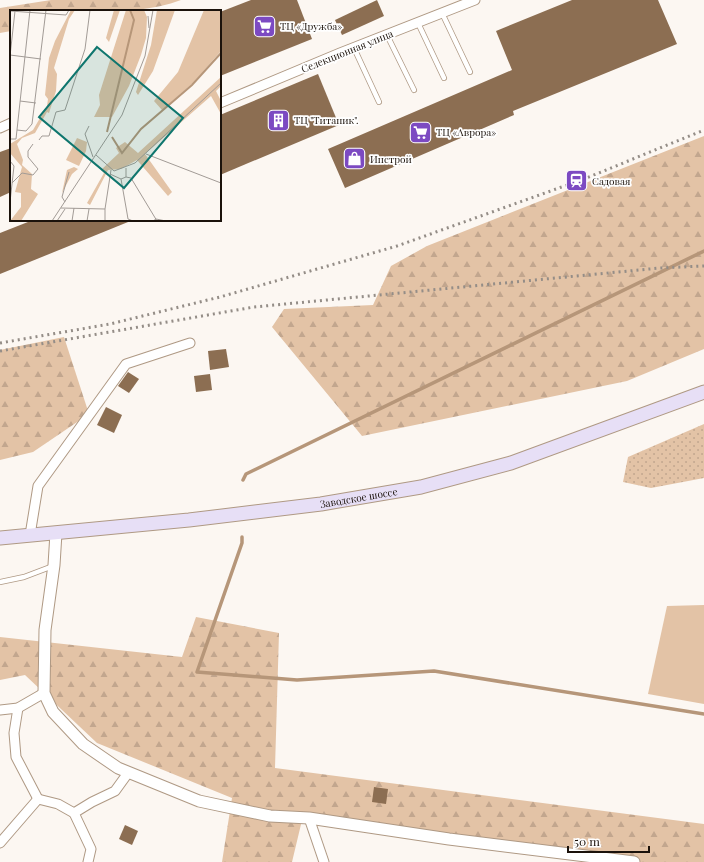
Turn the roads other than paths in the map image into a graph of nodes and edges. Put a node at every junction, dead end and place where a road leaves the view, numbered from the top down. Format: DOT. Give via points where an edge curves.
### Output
graph roads {
  1 [pos="475,0"];
  2 [pos="442,13"];
  3 [pos="418,22"];
  4 [pos="387,35"];
  5 [pos="354,48"];
  6 [pos="470,72"];
  7 [pos="444,78"];
  8 [pos="414,90"];
  9 [pos="379,102"];
  10 [pos="221,103"];
  11 [pos="10,124"];
  12 [pos="0,128"];
  13 [pos="190,343"];
  14 [pos="704,392"];
  15 [pos="56,532"];
  16 [pos="30,535"];
  17 [pos="0,538"];
  18 [pos="54,565"];
  19 [pos="0,582"];
  20 [pos="44,693"];
  21 [pos="18,708"];
  22 [pos="0,710"];
  23 [pos="128,773"];
  24 [pos="38,799"];
  25 [pos="74,814"];
  26 [pos="309,818"];
  27 [pos="0,843"];
  28 [pos="88,862"];
  29 [pos="324,862"];
  30 [pos="634,862"];
  1 -- 2 [label="street, Селекционная улица"];
  2 -- 3 [label="street, Селекционная улица"];
  2 -- 6 [label="lane"];
  3 -- 4 [label="street, Селекционная улица"];
  3 -- 7 [label="lane"];
  4 -- 5 [label="street, Селекционная улица"];
  4 -- 8 [label="lane"];
  5 -- 9 [label="lane"];
  5 -- 10 [label="street, Селекционная улица"];
  11 -- 12 [label="street"];
  13 -- 16 [label="street" via="126,364 38,486"];
  14 -- 15 [label="main road, Заводское шоссе" via="511,462 421,487 320,504 189,520"];
  15 -- 16 [label="main road, Заводское шоссе"];
  15 -- 18 [label="street"];
  16 -- 17 [label="main road, Заводское шоссе"];
  18 -- 19 [label="lane" via="24,577"];
  18 -- 20 [label="street" via="45,630"];
  20 -- 21 [label="street"];
  20 -- 23 [label="street" via="53,712 84,744"];
  21 -- 22 [label="street"];
  21 -- 24 [label="street" via="14,733 16,757"];
  23 -- 25 [label="street" via="114,791"];
  23 -- 26 [label="street" via="199,801 270,816"];
  24 -- 25 [label="street" via="58,804"];
  24 -- 27 [label="street"];
  25 -- 28 [label="street" via="91,849"];
  26 -- 29 [label="street"];
  26 -- 30 [label="street" via="449,839"];
}
